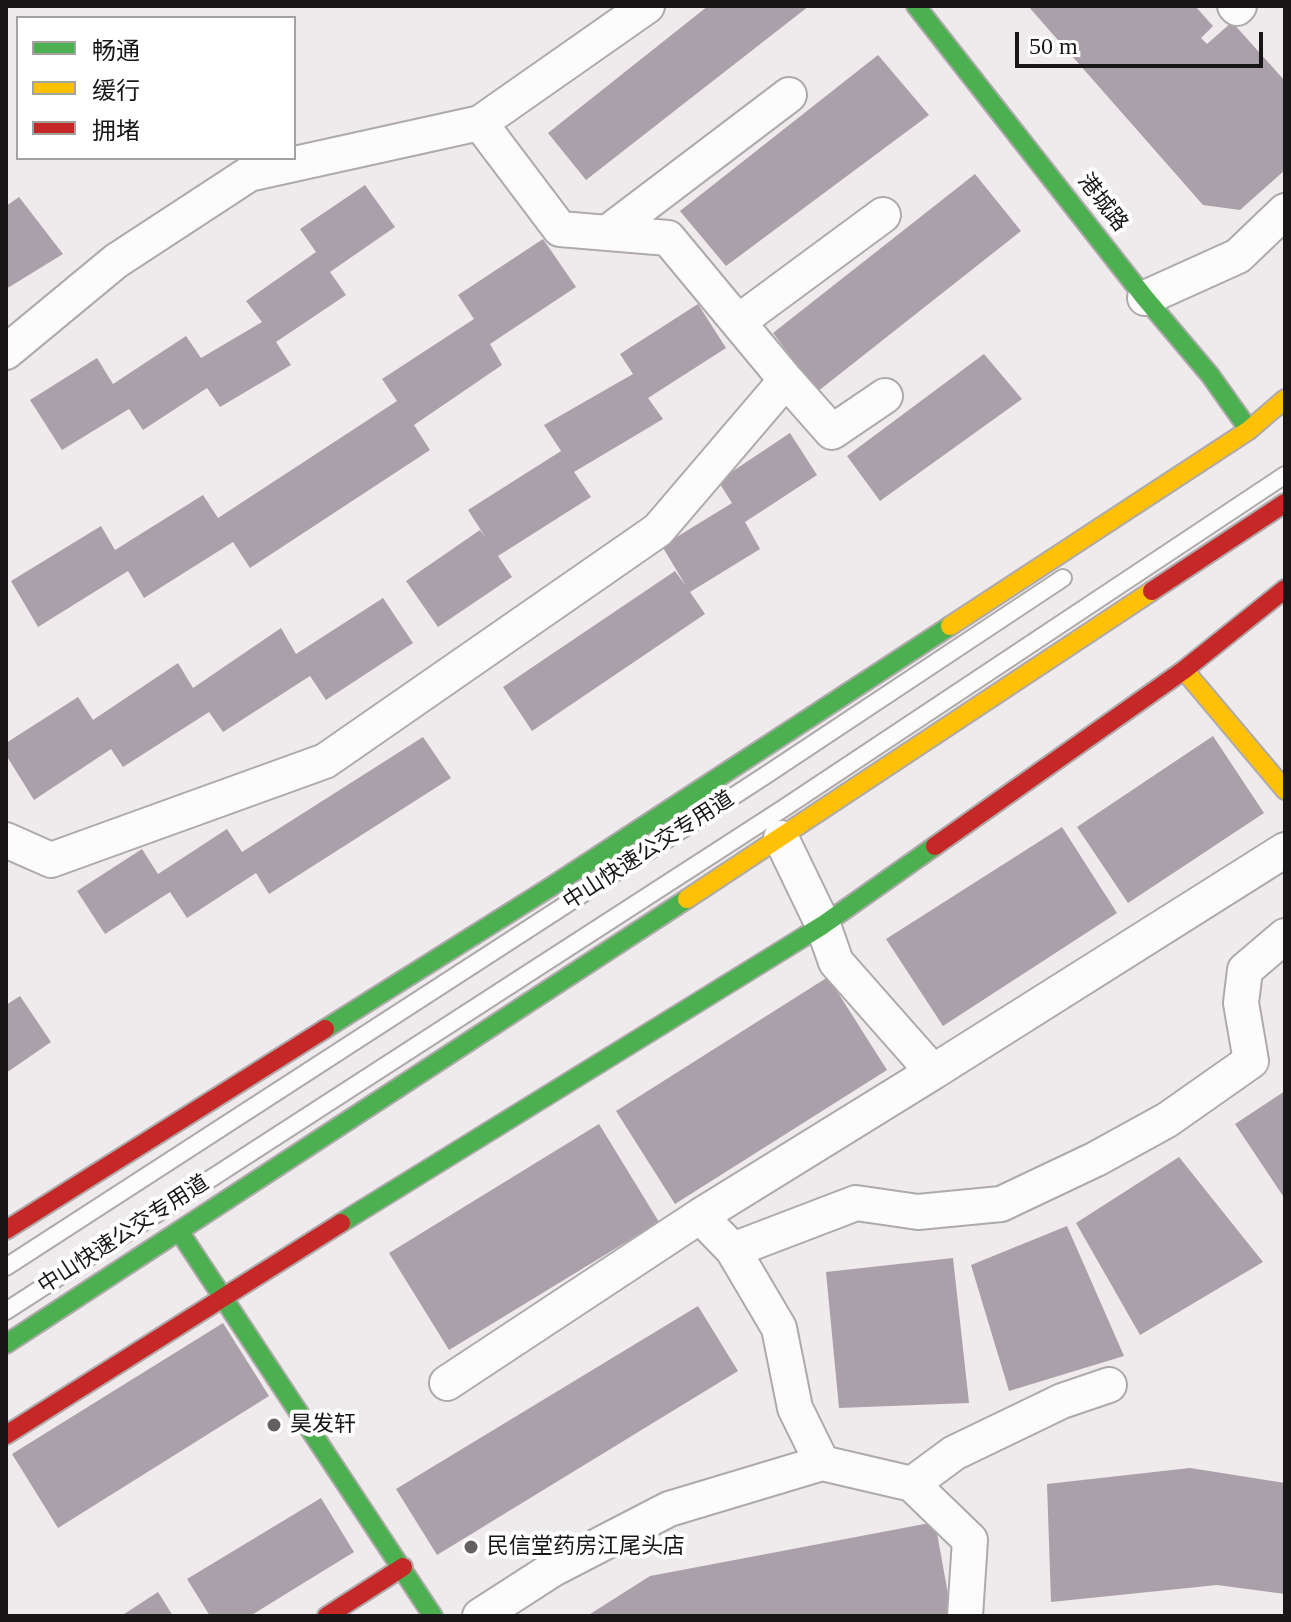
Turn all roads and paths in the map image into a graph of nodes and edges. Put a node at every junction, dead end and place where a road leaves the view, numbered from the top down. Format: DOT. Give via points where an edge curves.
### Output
graph roads {
  1 [pos="647,6"];
  2 [pos="916,6"];
  3 [pos="789,95"];
  4 [pos="480,123"];
  5 [pos="1285,211"];
  6 [pos="883,215"];
  7 [pos="607,233"];
  8 [pos="1145,298"];
  9 [pos="738,322"];
  10 [pos="6,352"];
  11 [pos="786,380"];
  12 [pos="885,396"];
  13 [pos="1285,399"];
  14 [pos="1249,430"];
  15 [pos="1285,475"];
  16 [pos="1285,503"];
  17 [pos="1079,567"];
  18 [pos="1285,589"];
  19 [pos="1184,670"];
  20 [pos="1285,790"];
  21 [pos="781,838"];
  22 [pos="6,840"];
  23 [pos="1285,850"];
  24 [pos="823,925"];
  25 [pos="1285,936"];
  26 [pos="933,1072"];
  27 [pos="700,1216"];
  28 [pos="6,1230"];
  29 [pos="179,1231"];
  30 [pos="733,1250"];
  31 [pos="6,1267"];
  32 [pos="221,1297"];
  33 [pos="6,1311"];
  34 [pos="6,1344"];
  35 [pos="447,1383"];
  36 [pos="1109,1385"];
  37 [pos="6,1435"];
  38 [pos="822,1463"];
  39 [pos="912,1484"];
  40 [pos="403,1567"];
  41 [pos="327,1616"];
  42 [pos="433,1616"];
  43 [pos="480,1616"];
  44 [pos="965,1616"];
  1 -- 4 [label="street"];
  2 -- 8 [label="main road, 港城路"];
  3 -- 7 [label="street"];
  4 -- 7 [label="street" via="560,229"];
  4 -- 10 [label="street" via="249,174 116,261"];
  5 -- 8 [label="street" via="1238,256"];
  6 -- 9 [label="street"];
  7 -- 9 [label="street" via="668,238"];
  8 -- 14 [label="main road, 港城路"];
  9 -- 11 [label="street"];
  11 -- 12 [label="street" via="832,432"];
  11 -- 22 [label="street" via="658,530 325,761 51,860"];
  13 -- 14 [label="main road"];
  14 -- 28 [label="main road" via="549,888"];
  15 -- 33 [label="lane, 中山快速公交专用道" via="784,808"];
  16 -- 21 [label="main road"];
  17 -- 31 [label="lane, 中山快速公交专用道"];
  18 -- 19 [label="main road"];
  19 -- 20 [label="main road"];
  19 -- 24 [label="main road"];
  21 -- 24 [label="street"];
  21 -- 29 [label="main road"];
  23 -- 26 [label="street"];
  24 -- 26 [label="street" via="836,962"];
  24 -- 32 [label="main road"];
  25 -- 30 [label="street" via="1245,970 1241,1003 1251,1061 1167,1120 1001,1204 918,1212 856,1203"];
  26 -- 27 [label="street"];
  27 -- 30 [label="street"];
  27 -- 35 [label="street"];
  29 -- 32 [label="main road"];
  29 -- 34 [label="main road"];
  30 -- 38 [label="street" via="779,1328 795,1408"];
  32 -- 37 [label="main road"];
  32 -- 40 [label="main road"];
  36 -- 39 [label="street" via="1062,1401 954,1453"];
  38 -- 39 [label="street"];
  38 -- 43 [label="street" via="669,1509 553,1569"];
  39 -- 44 [label="street" via="970,1540"];
  40 -- 41 [label="main road"];
  40 -- 42 [label="main road"];
}
